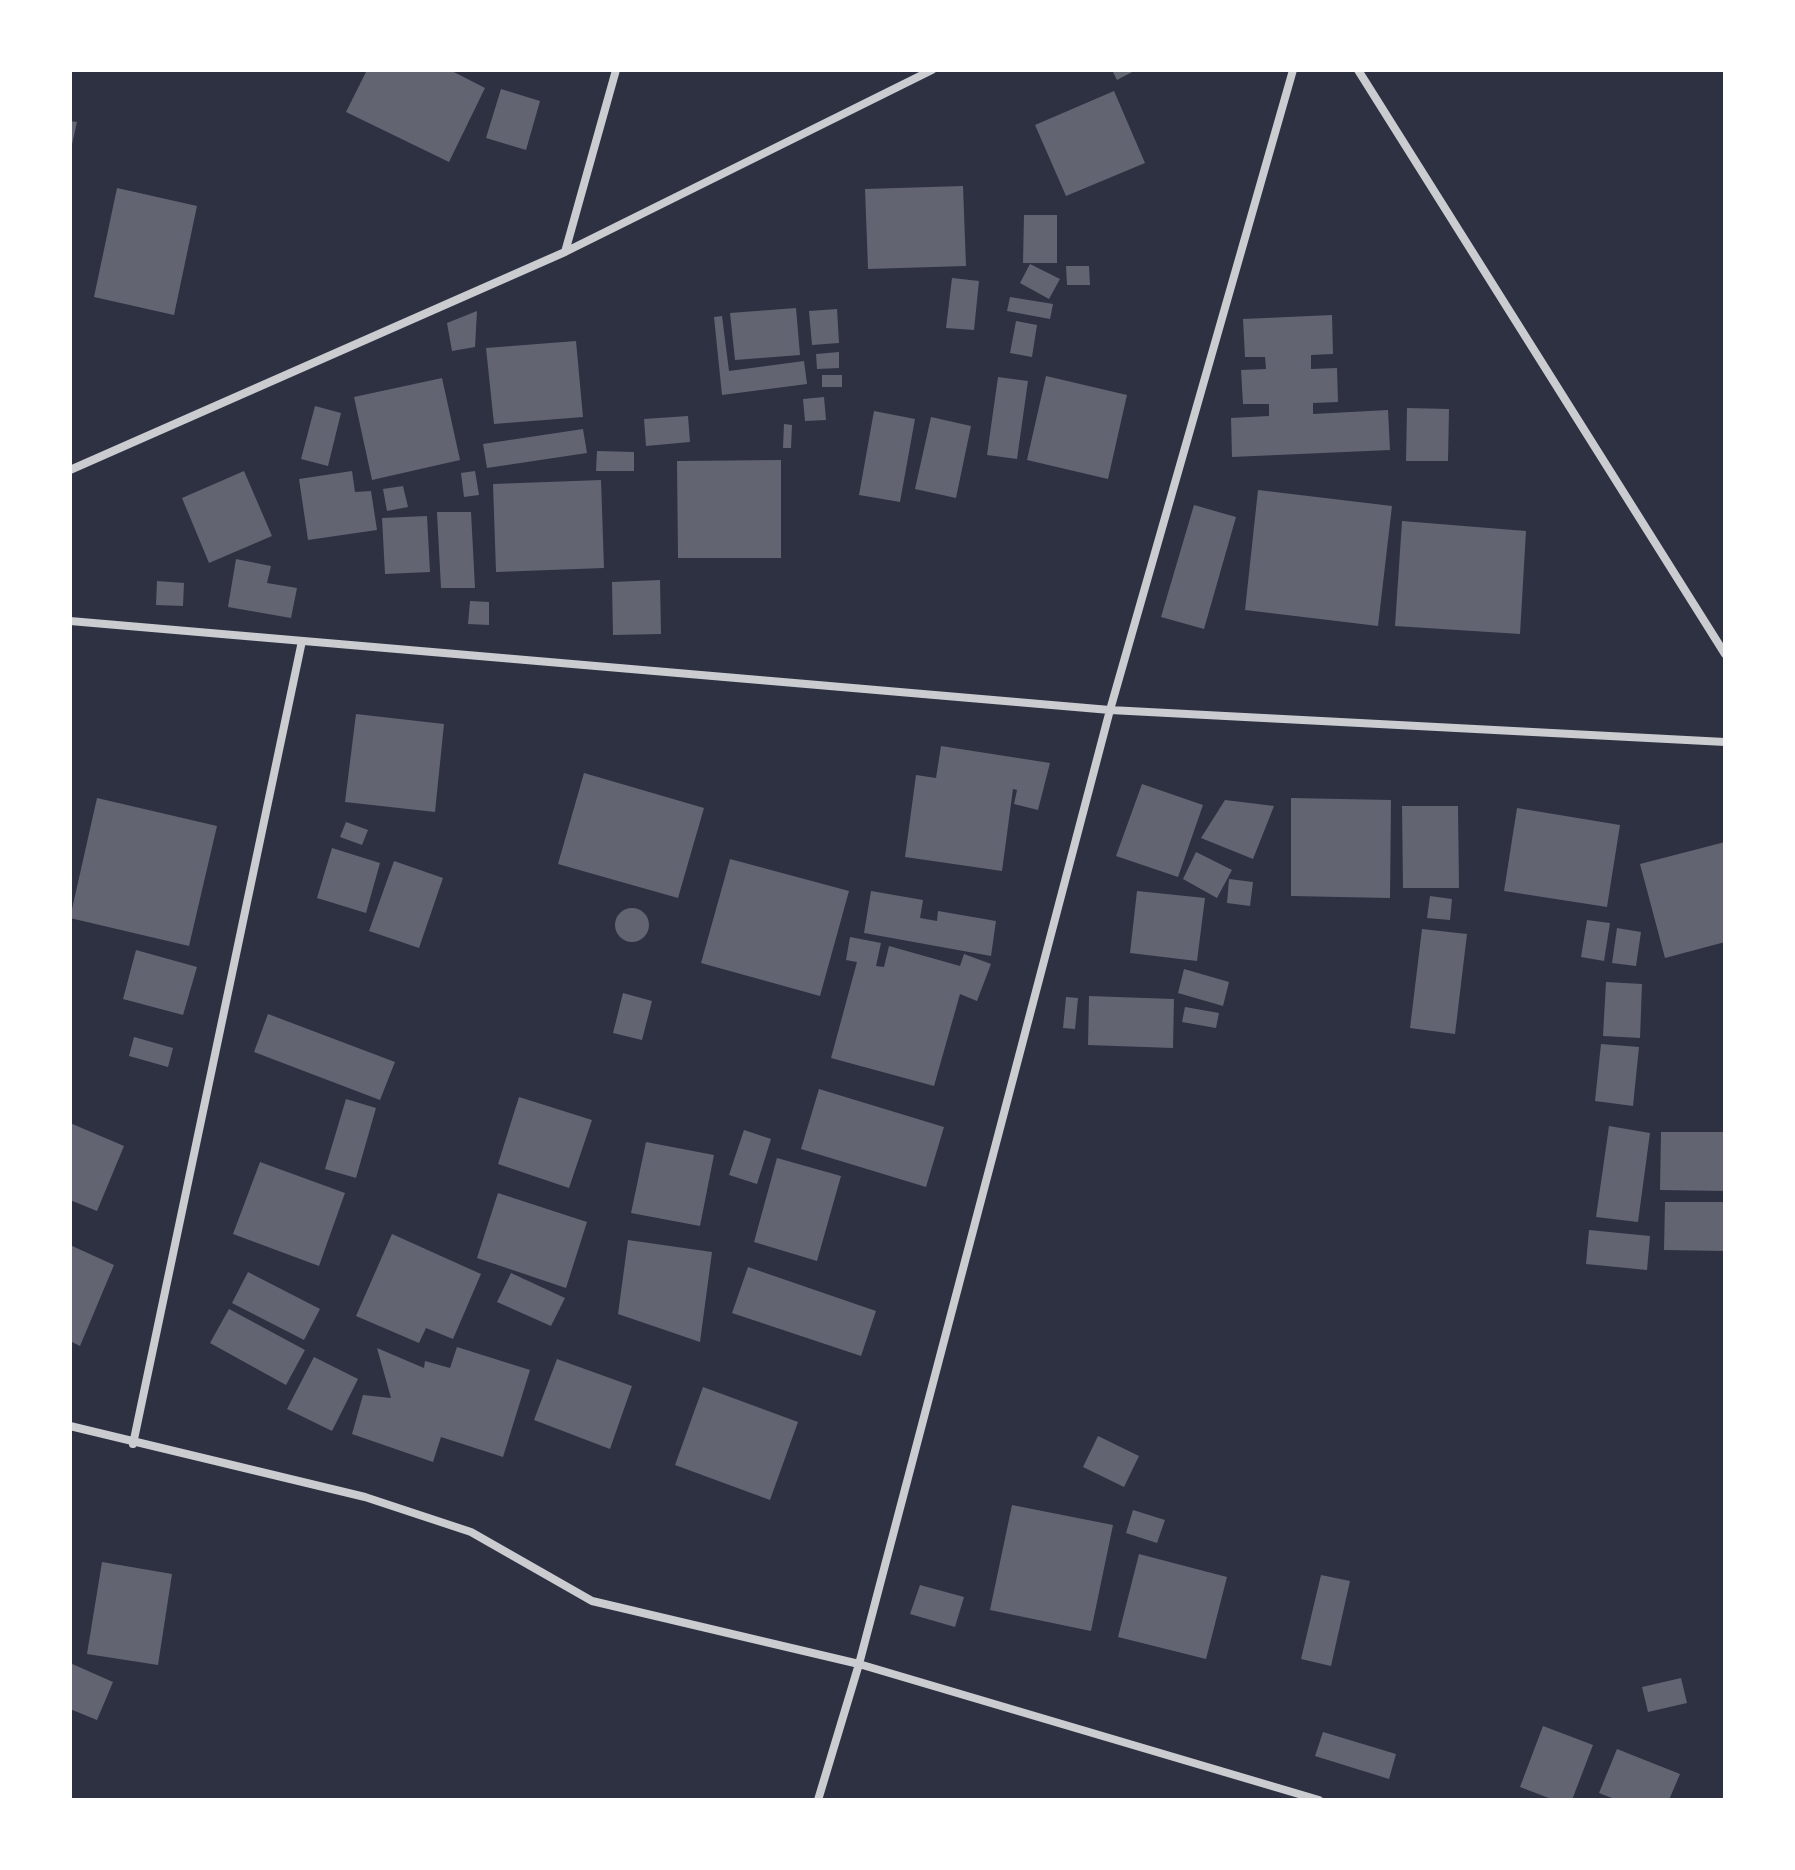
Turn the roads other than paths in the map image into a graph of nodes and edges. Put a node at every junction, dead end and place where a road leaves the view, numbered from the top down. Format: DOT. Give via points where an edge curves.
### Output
graph roads {
  1 [pos="616,70"];
  2 [pos="932,70"];
  3 [pos="1293,70"];
  4 [pos="1358,70"];
  5 [pos="565,252"];
  6 [pos="70,470"];
  7 [pos="70,621"];
  8 [pos="302,641"];
  9 [pos="1724,649"];
  10 [pos="1110,710"];
  11 [pos="1725,742"];
  12 [pos="70,1426"];
  13 [pos="133,1444"];
  14 [pos="859,1664"];
  15 [pos="818,1800"];
  16 [pos="1319,1800"];
  1 -- 5 [label="street"];
  2 -- 5 [label="street"];
  3 -- 10 [label="street"];
  4 -- 9 [label="street"];
  5 -- 6 [label="street"];
  7 -- 8 [label="street"];
  8 -- 10 [label="street"];
  8 -- 13 [label="street"];
  10 -- 11 [label="street"];
  10 -- 14 [label="street"];
  12 -- 13 [label="street"];
  13 -- 14 [label="street" via="365,1497 471,1532 592,1601"];
  14 -- 15 [label="street"];
  14 -- 16 [label="street"];
}
